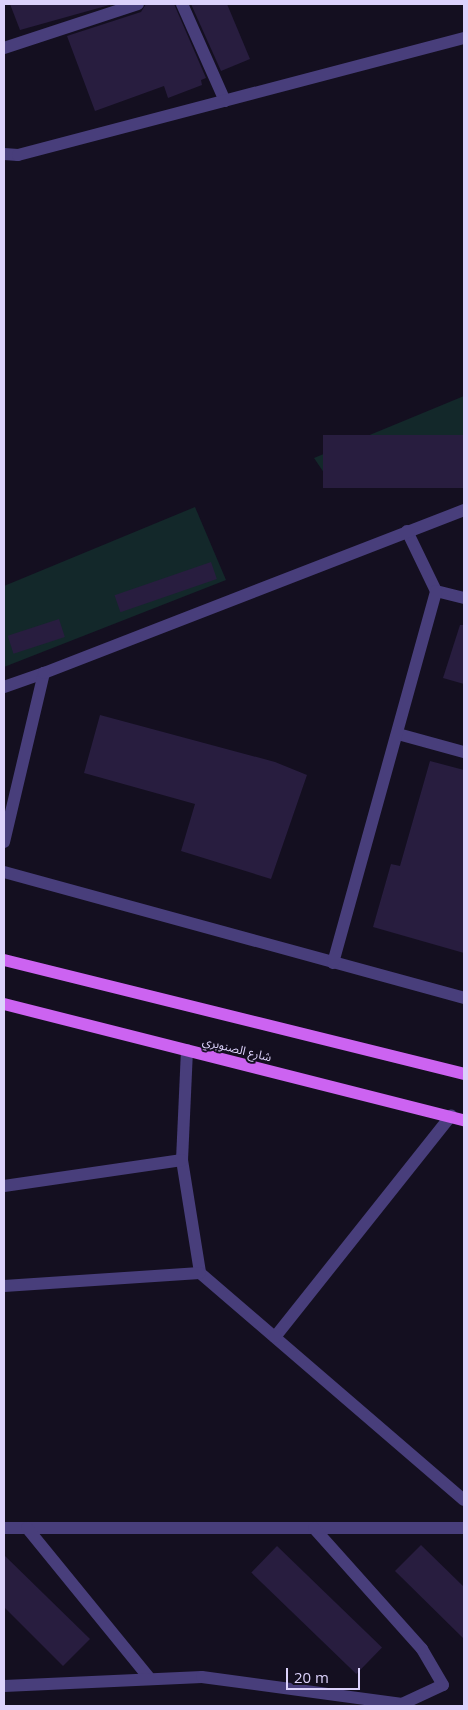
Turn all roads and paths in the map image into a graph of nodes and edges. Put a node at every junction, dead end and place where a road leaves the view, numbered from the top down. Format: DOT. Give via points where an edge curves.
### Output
graph roads {
  1 [pos="138,4"];
  2 [pos="182,4"];
  3 [pos="464,38"];
  4 [pos="4,48"];
  5 [pos="225,100"];
  6 [pos="4,154"];
  7 [pos="464,510"];
  8 [pos="407,531"];
  9 [pos="436,591"];
  10 [pos="464,598"];
  11 [pos="44,673"];
  12 [pos="4,687"];
  13 [pos="398,734"];
  14 [pos="464,752"];
  15 [pos="4,842"];
  16 [pos="4,872"];
  17 [pos="4,960"];
  18 [pos="333,963"];
  19 [pos="464,998"];
  20 [pos="4,1004"];
  21 [pos="187,1050"];
  22 [pos="464,1074"];
  23 [pos="451,1116"];
  24 [pos="464,1120"];
  25 [pos="182,1160"];
  26 [pos="4,1186"];
  27 [pos="200,1272"];
  28 [pos="4,1286"];
  29 [pos="275,1337"];
  30 [pos="464,1500"];
  31 [pos="4,1528"];
  32 [pos="27,1528"];
  33 [pos="314,1528"];
  34 [pos="464,1528"];
  35 [pos="150,1679"];
  36 [pos="4,1686"];
  1 -- 4 [label="street"];
  2 -- 5 [label="street"];
  3 -- 5 [label="street"];
  5 -- 6 [label="street" via="18,154"];
  7 -- 8 [label="street"];
  8 -- 9 [label="street"];
  8 -- 11 [label="street"];
  9 -- 10 [label="street"];
  9 -- 13 [label="street"];
  11 -- 12 [label="street"];
  11 -- 15 [label="street"];
  13 -- 14 [label="street"];
  13 -- 18 [label="street"];
  16 -- 18 [label="street"];
  17 -- 22 [label="main road"];
  18 -- 19 [label="street"];
  20 -- 21 [label="main road, شارع الصنوبري"];
  21 -- 23 [label="main road, شارع الصنوبري"];
  21 -- 25 [label="street"];
  23 -- 24 [label="main road, شارع الصنوبري"];
  23 -- 29 [label="street"];
  25 -- 26 [label="street"];
  25 -- 27 [label="street"];
  27 -- 28 [label="street"];
  27 -- 29 [label="street"];
  29 -- 30 [label="street"];
  31 -- 32 [label="street"];
  32 -- 33 [label="street"];
  32 -- 35 [label="street"];
  33 -- 34 [label="street"];
  33 -- 35 [label="street" via="422,1649 442,1685 402,1704 202,1677"];
  35 -- 36 [label="street"];
}
